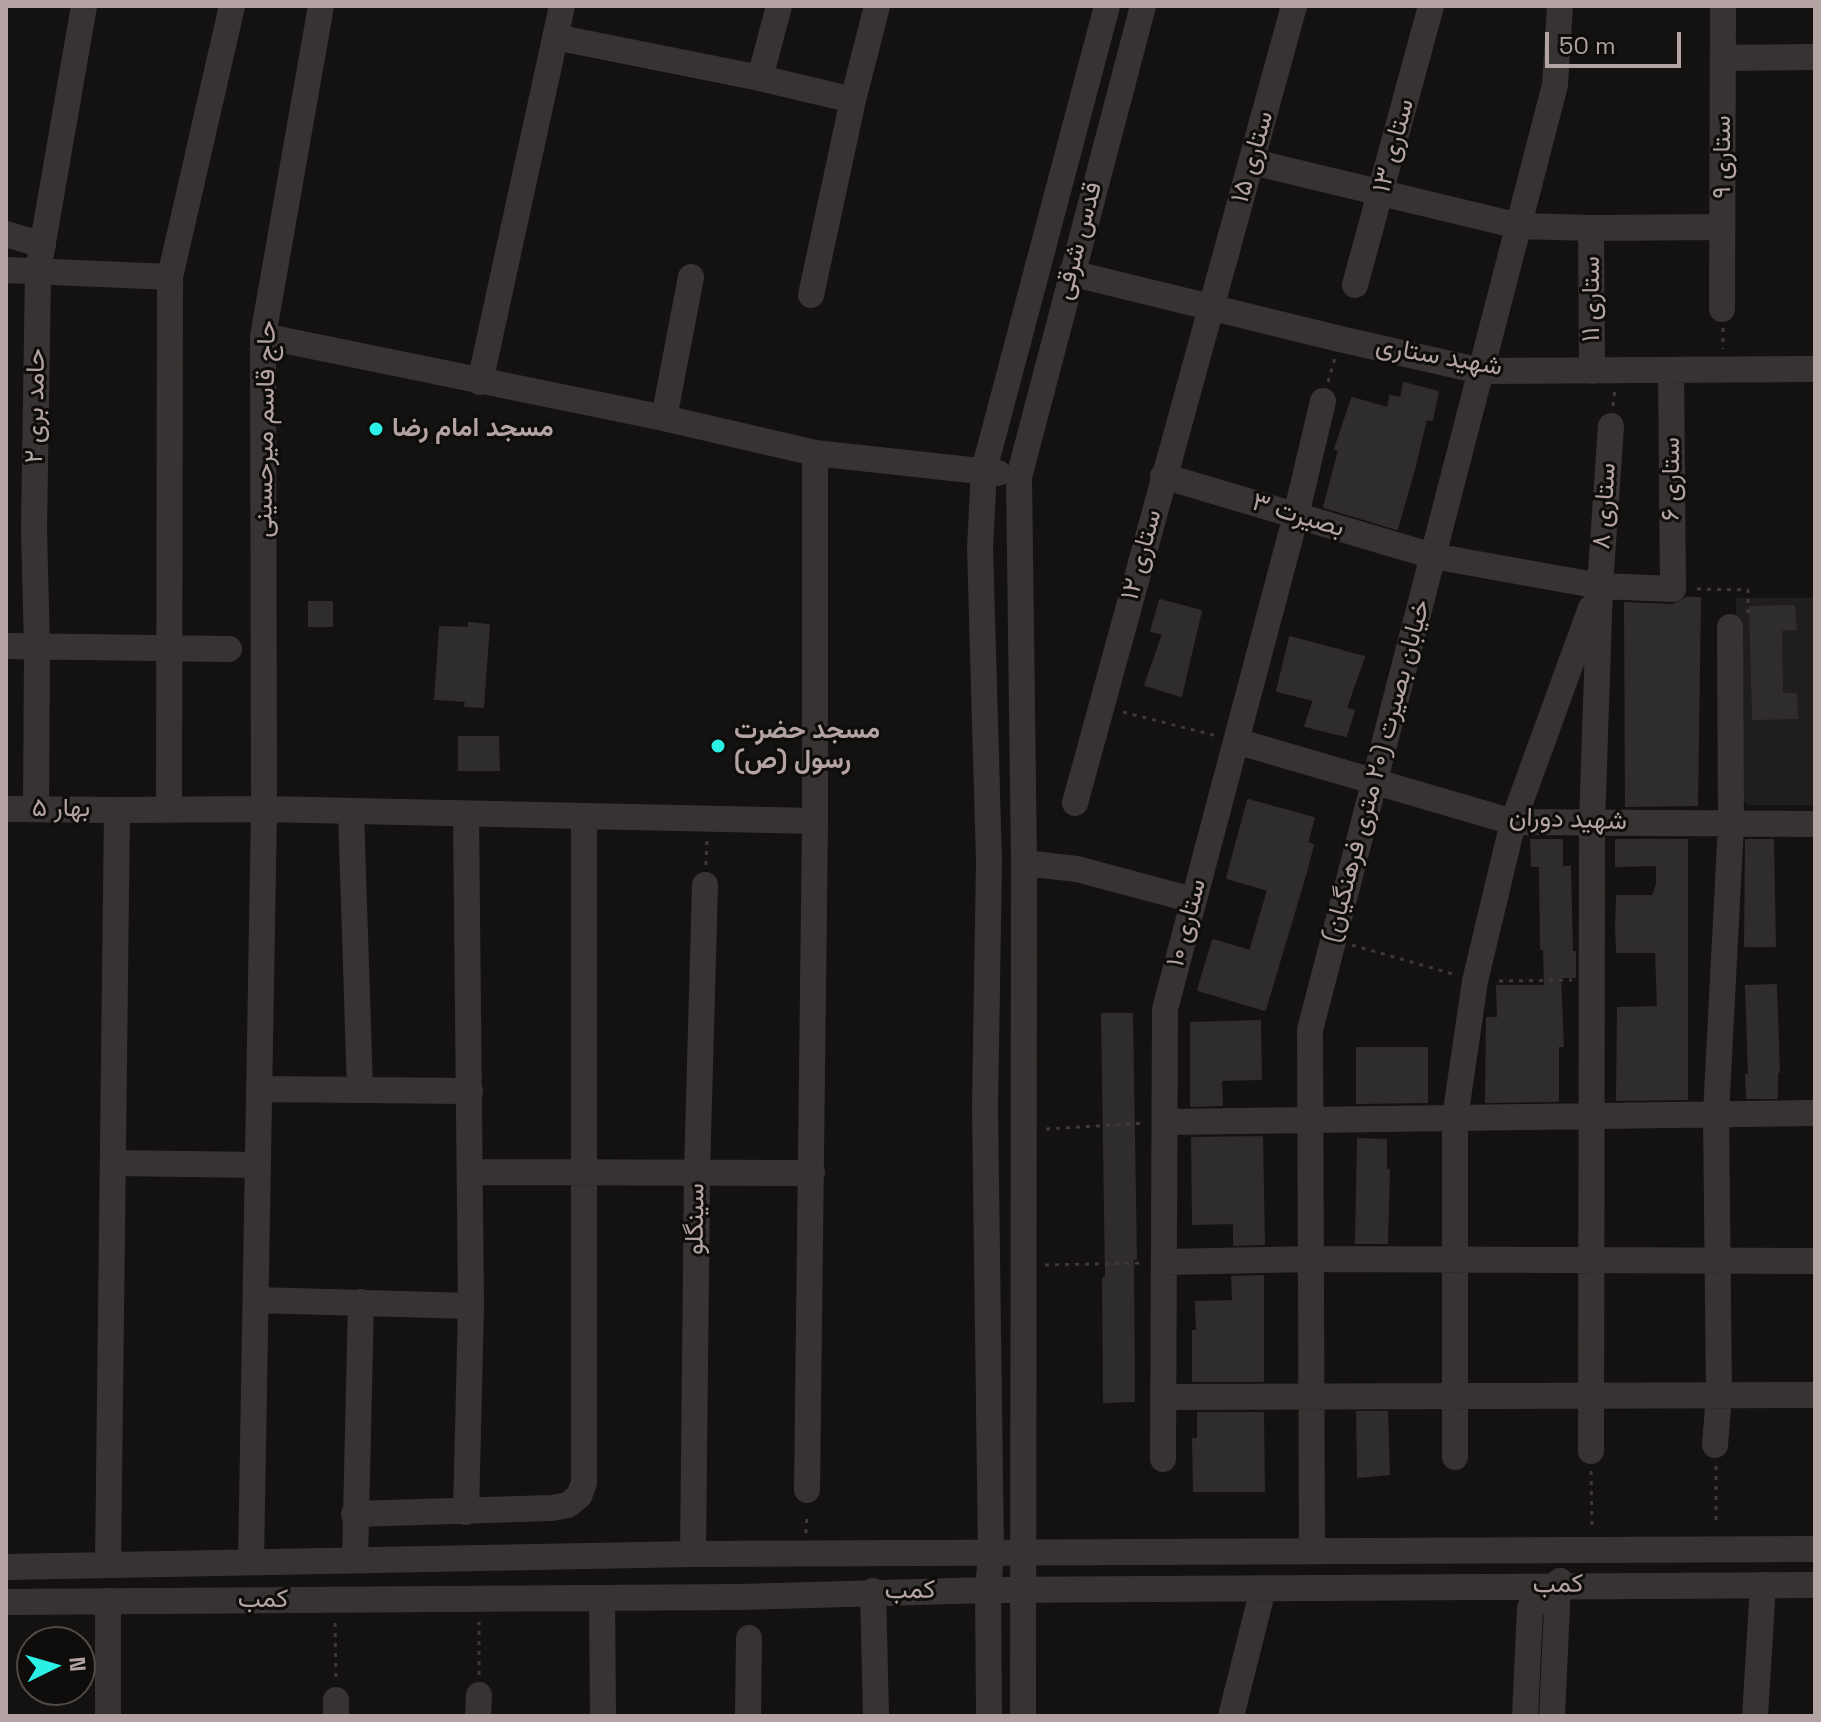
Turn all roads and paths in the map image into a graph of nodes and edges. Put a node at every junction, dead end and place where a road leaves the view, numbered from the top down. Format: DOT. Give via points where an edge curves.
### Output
graph roads {
  1 [pos="84,6"];
  2 [pos="232,6"];
  3 [pos="321,6"];
  4 [pos="562,6"];
  5 [pos="779,6"];
  6 [pos="877,6"];
  7 [pos="1107,6"];
  8 [pos="1143,6"];
  9 [pos="1294,6"];
  10 [pos="1431,6"];
  11 [pos="1560,6"];
  12 [pos="1723,6"];
  13 [pos="555,37"];
  14 [pos="1815,57"];
  15 [pos="1723,58"];
  16 [pos="760,78"];
  17 [pos="853,100"];
  18 [pos="1253,162"];
  19 [pos="1061,179"];
  20 [pos="1093,190"];
  21 [pos="1381,193"];
  22 [pos="1519,226"];
  23 [pos="1722,227"];
  24 [pos="1591,228"];
  25 [pos="6,234"];
  26 [pos="40,258"];
  27 [pos="6,270"];
  28 [pos="1071,273"];
  29 [pos="170,277"];
  30 [pos="691,277"];
  31 [pos="1355,285"];
  32 [pos="811,295"];
  33 [pos="1209,308"];
  34 [pos="1722,309"];
  35 [pos="263,336"];
  36 [pos="1815,369"];
  37 [pos="1671,370"];
  38 [pos="1723,370"];
  39 [pos="1481,371"];
  40 [pos="1605,371"];
  41 [pos="480,382"];
  42 [pos="1323,401"];
  43 [pos="664,418"];
  44 [pos="1611,426"];
  45 [pos="815,453"];
  46 [pos="984,470"];
  47 [pos="1163,476"];
  48 [pos="1019,477"];
  49 [pos="1296,515"];
  50 [pos="1433,556"];
  51 [pos="1600,586"];
  52 [pos="1673,589"];
  53 [pos="1730,627"];
  54 [pos="6,646"];
  55 [pos="37,647"];
  56 [pos="169,648"];
  57 [pos="229,649"];
  58 [pos="1100,706"];
  59 [pos="1236,741"];
  60 [pos="1374,781"];
  61 [pos="1075,803"];
  62 [pos="6,809"];
  63 [pos="36,809"];
  64 [pos="169,809"];
  65 [pos="264,809"];
  66 [pos="117,810"];
  67 [pos="351,811"];
  68 [pos="466,814"];
  69 [pos="584,816"];
  70 [pos="709,818"];
  71 [pos="815,821"];
  72 [pos="1513,822"];
  73 [pos="1592,823"];
  74 [pos="1731,824"];
  75 [pos="1815,824"];
  76 [pos="1024,863"];
  77 [pos="705,885"];
  78 [pos="1193,900"];
  79 [pos="1333,940"];
  80 [pos="1592,980"];
  81 [pos="1475,981"];
  82 [pos="259,1089"];
  83 [pos="360,1090"];
  84 [pos="470,1091"];
  85 [pos="1815,1113"];
  86 [pos="1716,1114"];
  87 [pos="1591,1116"];
  88 [pos="1455,1118"];
  89 [pos="1310,1120"];
  90 [pos="1166,1122"];
  91 [pos="1023,1130"];
  92 [pos="113,1163"];
  93 [pos="258,1165"];
  94 [pos="584,1171"];
  95 [pos="471,1172"];
  96 [pos="697,1173"];
  97 [pos="812,1173"];
  98 [pos="1311,1259"];
  99 [pos="1455,1259"];
  100 [pos="1590,1259"];
  101 [pos="1718,1259"];
  102 [pos="1815,1261"];
  103 [pos="1165,1262"];
  104 [pos="1023,1266"];
  105 [pos="256,1300"];
  106 [pos="361,1302"];
  107 [pos="471,1306"];
  108 [pos="1590,1395"];
  109 [pos="1719,1395"];
  110 [pos="1815,1395"];
  111 [pos="1455,1396"];
  112 [pos="1164,1397"];
  113 [pos="1313,1397"];
  114 [pos="1715,1445"];
  115 [pos="1591,1451"];
  116 [pos="1455,1457"];
  117 [pos="1163,1459"];
  118 [pos="807,1490"];
  119 [pos="466,1512"];
  120 [pos="354,1514"];
  121 [pos="1815,1549"];
  122 [pos="1312,1550"];
  123 [pos="1717,1550"];
  124 [pos="1587,1551"];
  125 [pos="805,1553"];
  126 [pos="693,1554"];
  127 [pos="991,1554"];
  128 [pos="480,1559"];
  129 [pos="355,1560"];
  130 [pos="251,1562"];
  131 [pos="108,1565"];
  132 [pos="6,1567"];
  133 [pos="1558,1584"];
  134 [pos="1763,1585"];
  135 [pos="1815,1585"];
  136 [pos="1263,1589"];
  137 [pos="988,1590"];
  138 [pos="1022,1590"];
  139 [pos="873,1591"];
  140 [pos="479,1598"];
  141 [pos="602,1598"];
  142 [pos="334,1600"];
  143 [pos="108,1601"];
  144 [pos="6,1602"];
  145 [pos="749,1638"];
  146 [pos="478,1705"];
  147 [pos="336,1708"];
  148 [pos="108,1716"];
  149 [pos="603,1716"];
  150 [pos="748,1716"];
  151 [pos="876,1716"];
  152 [pos="989,1716"];
  153 [pos="1023,1716"];
  154 [pos="1231,1716"];
  155 [pos="1525,1716"];
  156 [pos="1552,1716"];
  157 [pos="1755,1716"];
  1 -- 26 [label="street, حامد بری ۲"];
  2 -- 29 [label="street"];
  3 -- 35 [label="street, حاج قاسم میرحسینی"];
  4 -- 13 [label="street"];
  5 -- 16 [label="street"];
  6 -- 17 [label="street"];
  7 -- 19 [label="street"];
  8 -- 20 [label="street, قدس شرقی"];
  9 -- 18 [label="street, ستاری ۱۵"];
  10 -- 21 [label="street, ستاری ۱۳"];
  11 -- 22 [label="street, خیابان بصیرت (۲۰ متری فرهنگیان)" via="1555,85"];
  12 -- 15 [label="street, ستاری ۹"];
  13 -- 16 [label="street"];
  13 -- 41 [label="street"];
  14 -- 15 [label="street"];
  15 -- 23 [label="street, ستاری ۹"];
  16 -- 17 [label="street"];
  17 -- 32 [label="street"];
  18 -- 21 [label="street"];
  18 -- 33 [label="street, ستاری ۱۵"];
  19 -- 20 [label="street"];
  19 -- 46 [label="street"];
  20 -- 28 [label="street, قدس شرقی"];
  21 -- 22 [label="street"];
  21 -- 31 [label="street, ستاری ۱۳"];
  22 -- 24 [label="street"];
  22 -- 39 [label="street, خیابان بصیرت (۲۰ متری فرهنگیان)"];
  23 -- 24 [label="street"];
  23 -- 34 [label="street, ستاری ۹"];
  24 -- 40 [label="street, ستاری ۱۱"];
  25 -- 26 [label="street"];
  26 -- 27 [label="street"];
  26 -- 29 [label="street"];
  26 -- 55 [label="street, حامد بری ۲"];
  28 -- 33 [label="street, شهید ستاری"];
  28 -- 48 [label="street, قدس شرقی"];
  29 -- 56 [label="street"];
  30 -- 43 [label="street"];
  33 -- 39 [label="street, شهید ستاری"];
  33 -- 47 [label="street, ستاری ۱۲"];
  34 -- 38 [label="path"];
  35 -- 41 [label="street"];
  35 -- 65 [label="street, حاج قاسم میرحسینی"];
  36 -- 38 [label="street, شهید ستاری"];
  37 -- 38 [label="street, شهید ستاری"];
  37 -- 40 [label="street, شهید ستاری"];
  37 -- 52 [label="street, ستاری ۶"];
  39 -- 40 [label="street, شهید ستاری"];
  39 -- 50 [label="street, خیابان بصیرت (۲۰ متری فرهنگیان)"];
  40 -- 44 [label="path"];
  41 -- 43 [label="street"];
  42 -- 49 [label="street, ستاری ۱۰"];
  43 -- 45 [label="street"];
  44 -- 51 [label="street, ستاری ۸"];
  45 -- 46 [label="street"];
  45 -- 71 [label="street"];
  46 -- 48 [label="street"];
  46 -- 127 [label="street" via="980,548 989,861 985,1107"];
  47 -- 49 [label="street, بصیرت ۳"];
  47 -- 58 [label="street, ستاری ۱۲"];
  48 -- 76 [label="street, قدس شرقی"];
  49 -- 50 [label="street, بصیرت ۳"];
  49 -- 59 [label="street, ستاری ۱۰"];
  50 -- 51 [label="street, بصیرت ۳"];
  50 -- 60 [label="street, خیابان بصیرت (۲۰ متری فرهنگیان)"];
  51 -- 52 [label="street, بصیرت ۳"];
  51 -- 72 [label="street"];
  51 -- 73 [label="street"];
  52 -- 53 [label="path" via="1748,590 1748,626"];
  53 -- 74 [label="street"];
  54 -- 55 [label="street"];
  55 -- 56 [label="street"];
  55 -- 63 [label="street, حامد بری ۲"];
  56 -- 57 [label="street"];
  56 -- 64 [label="street"];
  58 -- 59 [label="path"];
  58 -- 61 [label="street, ستاری ۱۲"];
  59 -- 60 [label="street, شهید دوران"];
  59 -- 78 [label="street, ستاری ۱۰"];
  60 -- 72 [label="street, شهید دوران"];
  60 -- 79 [label="street, خیابان بصیرت (۲۰ متری فرهنگیان)"];
  62 -- 63 [label="street, بهار ۵"];
  63 -- 66 [label="street, بهار ۵"];
  64 -- 65 [label="street, بهار ۵"];
  64 -- 66 [label="street, بهار ۵"];
  65 -- 67 [label="street, بهار ۵"];
  65 -- 82 [label="street, حاج قاسم میرحسینی"];
  66 -- 92 [label="street"];
  67 -- 68 [label="street, بهار ۵"];
  67 -- 83 [label="street"];
  68 -- 69 [label="street, بهار ۵"];
  68 -- 84 [label="street"];
  69 -- 70 [label="street, بهار ۵"];
  69 -- 94 [label="street"];
  70 -- 71 [label="street, بهار ۵"];
  70 -- 77 [label="path"];
  71 -- 97 [label="street"];
  72 -- 73 [label="street, شهید دوران"];
  72 -- 81 [label="street"];
  73 -- 74 [label="street, شهید دوران"];
  73 -- 80 [label="street"];
  74 -- 75 [label="street, شهید دوران"];
  74 -- 86 [label="street"];
  76 -- 78 [label="street" via="1077,869"];
  76 -- 91 [label="street, قدس شرقی"];
  77 -- 96 [label="street, سینگلو"];
  78 -- 90 [label="street, ستاری ۱۰" via="1165,1009"];
  79 -- 81 [label="path"];
  79 -- 89 [label="street, خیابان بصیرت (۲۰ متری فرهنگیان)" via="1310,1030"];
  80 -- 81 [label="path"];
  80 -- 87 [label="street"];
  81 -- 88 [label="street"];
  82 -- 83 [label="street"];
  82 -- 93 [label="street, حاج قاسم میرحسینی"];
  83 -- 84 [label="street"];
  84 -- 95 [label="street"];
  85 -- 86 [label="street"];
  86 -- 87 [label="street"];
  86 -- 101 [label="street"];
  87 -- 88 [label="street"];
  87 -- 100 [label="street"];
  88 -- 89 [label="street"];
  88 -- 99 [label="street"];
  89 -- 90 [label="street"];
  89 -- 98 [label="street, خیابان بصیرت (۲۰ متری فرهنگیان)"];
  90 -- 91 [label="path"];
  90 -- 103 [label="street, ستاری ۱۰"];
  91 -- 104 [label="street, قدس شرقی"];
  92 -- 93 [label="street"];
  92 -- 131 [label="street"];
  93 -- 105 [label="street, حاج قاسم میرحسینی"];
  94 -- 95 [label="street"];
  94 -- 96 [label="street"];
  94 -- 119 [label="street" via="584,1483 568,1505"];
  95 -- 107 [label="street"];
  96 -- 97 [label="street"];
  96 -- 126 [label="street, سینگلو"];
  97 -- 118 [label="street"];
  98 -- 99 [label="street"];
  98 -- 103 [label="street"];
  98 -- 113 [label="street, خیابان بصیرت (۲۰ متری فرهنگیان)"];
  99 -- 100 [label="street"];
  99 -- 111 [label="street"];
  100 -- 101 [label="street"];
  100 -- 108 [label="street"];
  101 -- 102 [label="street"];
  101 -- 109 [label="street"];
  103 -- 104 [label="path"];
  103 -- 112 [label="street, ستاری ۱۰"];
  104 -- 138 [label="street, قدس شرقی"];
  105 -- 106 [label="street"];
  105 -- 130 [label="street, حاج قاسم میرحسینی"];
  106 -- 107 [label="street"];
  106 -- 120 [label="street"];
  107 -- 119 [label="street"];
  108 -- 109 [label="street"];
  108 -- 111 [label="street"];
  108 -- 115 [label="street"];
  109 -- 110 [label="street"];
  109 -- 114 [label="street"];
  111 -- 113 [label="street"];
  111 -- 116 [label="street"];
  112 -- 113 [label="street"];
  112 -- 117 [label="street, ستاری ۱۰"];
  113 -- 122 [label="street, خیابان بصیرت (۲۰ متری فرهنگیان)"];
  114 -- 123 [label="path"];
  115 -- 124 [label="path"];
  118 -- 125 [label="path"];
  119 -- 120 [label="street"];
  120 -- 129 [label="street"];
  121 -- 123 [label="street, کمب"];
  122 -- 124 [label="street, کمب"];
  122 -- 127 [label="street, کمب"];
  123 -- 124 [label="street, کمب"];
  124 -- 133 [label="street"];
  125 -- 126 [label="street, کمب"];
  125 -- 127 [label="street, کمب"];
  126 -- 128 [label="street, کمب"];
  127 -- 137 [label="street"];
  128 -- 129 [label="street, کمب"];
  128 -- 140 [label="street"];
  129 -- 130 [label="street, کمب"];
  130 -- 131 [label="street, کمب"];
  131 -- 132 [label="street, کمب"];
  133 -- 134 [label="street, کمب"];
  133 -- 136 [label="street, کمب"];
  133 -- 155 [label="street" via="1530,1608"];
  133 -- 156 [label="street"];
  134 -- 135 [label="street, کمب"];
  134 -- 157 [label="street"];
  136 -- 138 [label="street, کمب"];
  136 -- 154 [label="street"];
  137 -- 138 [label="street, کمب"];
  137 -- 139 [label="street, کمب"];
  137 -- 152 [label="street"];
  138 -- 153 [label="street, قدس شرقی"];
  139 -- 141 [label="street, کمب"];
  139 -- 151 [label="street"];
  140 -- 141 [label="street, کمب"];
  140 -- 142 [label="street, کمب"];
  140 -- 146 [label="path"];
  141 -- 149 [label="street"];
  142 -- 143 [label="street, کمب"];
  142 -- 147 [label="path"];
  143 -- 144 [label="street, کمب"];
  143 -- 148 [label="street"];
  145 -- 150 [label="street"];
}
